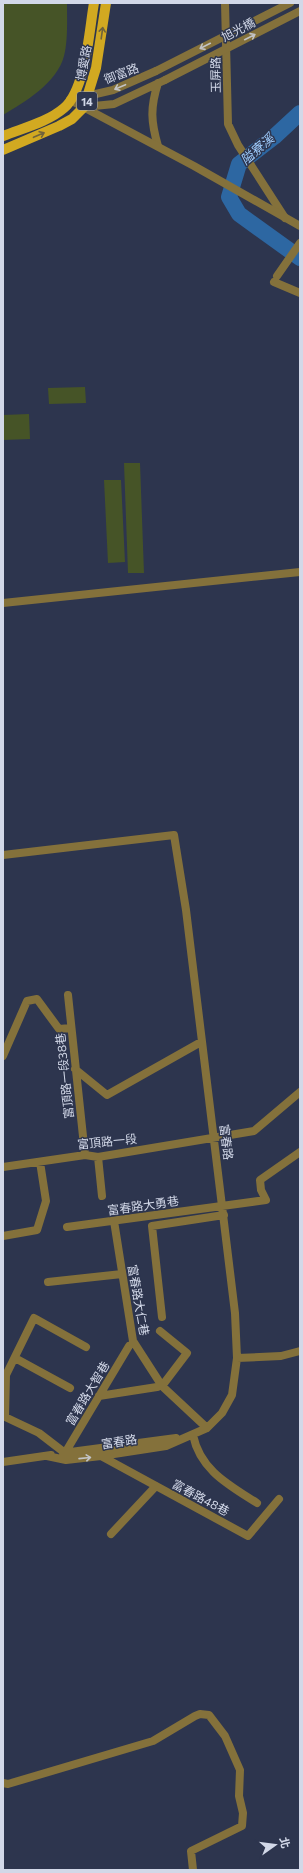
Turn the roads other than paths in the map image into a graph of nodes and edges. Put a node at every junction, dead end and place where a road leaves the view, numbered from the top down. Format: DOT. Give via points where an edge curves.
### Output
graph roads {
  1 [pos="94,3"];
  2 [pos="106,3"];
  3 [pos="225,3"];
  4 [pos="290,3"];
  5 [pos="300,11"];
  6 [pos="156,71"];
  7 [pos="162,82"];
  8 [pos="89,96"];
  9 [pos="70,100"];
  10 [pos="84,107"];
  11 [pos="3,136"];
  12 [pos="158,146"];
  13 [pos="3,150"];
  14 [pos="285,218"];
  15 [pos="300,226"];
  16 [pos="300,243"];
  17 [pos="300,294"];
  18 [pos="300,572"];
  19 [pos="3,603"];
  20 [pos="3,855"];
  21 [pos="68,995"];
  22 [pos="71,1028"];
  23 [pos="201,1042"];
  24 [pos="3,1056"];
  25 [pos="75,1069"];
  26 [pos="300,1092"];
  27 [pos="214,1139"];
  28 [pos="300,1152"];
  29 [pos="85,1155"];
  30 [pos="98,1157"];
  31 [pos="40,1162"];
  32 [pos="3,1167"];
  33 [pos="102,1196"];
  34 [pos="223,1206"];
  35 [pos="224,1215"];
  36 [pos="114,1221"];
  37 [pos="67,1227"];
  38 [pos="3,1236"];
  39 [pos="122,1274"];
  40 [pos="48,1282"];
  41 [pos="162,1317"];
  42 [pos="160,1330"];
  43 [pos="129,1346"];
  44 [pos="86,1347"];
  45 [pos="300,1351"];
  46 [pos="15,1358"];
  47 [pos="237,1358"];
  48 [pos="159,1387"];
  49 [pos="70,1388"];
  50 [pos="99,1396"];
  51 [pos="4,1416"];
  52 [pos="207,1428"];
  53 [pos="193,1435"];
  54 [pos="65,1453"];
  55 [pos="47,1456"];
  56 [pos="101,1456"];
  57 [pos="3,1462"];
  58 [pos="156,1486"];
  59 [pos="279,1499"];
  60 [pos="257,1502"];
  61 [pos="111,1534"];
  62 [pos="3,1783"];
  63 [pos="193,1870"];
  1 -- 9 [label="main road, 博愛路 / 14" via="84,64 78,85"];
  8 -- 2 [label="main road, 博愛路 / 14, one-way"];
  3 -- 14 [label="street, 玉屏路" via="228,124 238,145"];
  4 -- 6 [label="street, 旭光橋, one-way, bridge"];
  7 -- 5 [label="street, 旭光橋, one-way, bridge"];
  6 -- 8 [label="street, 御富路, one-way" via="113,90"];
  7 -- 10 [label="street, 御富路" via="114,104"];
  7 -- 12 [label="street" via="152,108 152,123"];
  8 -- 9 [label="street, 御富路"];
  8 -- 10 [label="main road, 博愛路 / 14"];
  9 -- 10 [label="street"];
  9 -- 11 [label="main road, 博愛路 / 14" via="54,114"];
  10 -- 12 [label="street"];
  13 -- 10 [label="main road, 博愛路 / 14, one-way" via="60,126"];
  12 -- 14 [label="street"];
  14 -- 15 [label="street"];
  16 -- 17 [label="street" via="276,279"];
  18 -- 19 [label="street"];
  20 -- 23 [label="street, 富春路" via="174,835 186,910"];
  21 -- 22 [label="street, 富頂路一段38巷"];
  22 -- 24 [label="street" via="59,1029 37,999 27,1001"];
  22 -- 25 [label="street, 富頂路一段38巷"];
  23 -- 25 [label="street" via="107,1095"];
  23 -- 27 [label="street, 富春路"];
  25 -- 29 [label="street, 富頂路一段38巷"];
  26 -- 27 [label="street, 富頂路一段" via="254,1131"];
  27 -- 30 [label="street, 富頂路一段"];
  27 -- 34 [label="street, 富春路"];
  28 -- 34 [label="street, 富春路大勇巷" via="260,1180 266,1200"];
  29 -- 30 [label="street, 富頂路一段"];
  29 -- 31 [label="street, 富頂路一段"];
  30 -- 33 [label="street"];
  31 -- 32 [label="street, 富頂路一段"];
  31 -- 38 [label="street" via="46,1201 37,1230"];
  34 -- 35 [label="street, 富春路"];
  34 -- 36 [label="street, 富春路大勇巷"];
  35 -- 41 [label="street" via="152,1226"];
  35 -- 47 [label="street, 富春路" via="235,1313"];
  36 -- 37 [label="street, 富春路大勇巷"];
  36 -- 39 [label="street, 富春路大仁巷"];
  39 -- 40 [label="street"];
  39 -- 48 [label="street, 富春路大仁巷" via="133,1341"];
  42 -- 48 [label="street" via="187,1353"];
  43 -- 50 [label="street, 富春路大智巷"];
  44 -- 46 [label="street" via="34,1318"];
  45 -- 47 [label="street" via="281,1356"];
  46 -- 49 [label="street"];
  46 -- 51 [label="street" via="6,1375"];
  47 -- 52 [label="street, 富春路" via="232,1395 222,1413"];
  48 -- 50 [label="street"];
  48 -- 52 [label="street, 富春路大仁巷"];
  50 -- 54 [label="street, 富春路大智巷"];
  51 -- 54 [label="street" via="39,1433"];
  52 -- 53 [label="street, 富春路"];
  53 -- 54 [label="street, 富春路"];
  53 -- 56 [label="street, 富春路" via="166,1446"];
  53 -- 60 [label="street" via="196,1449 210,1470"];
  54 -- 55 [label="street, 富春路"];
  55 -- 56 [label="street, 富春路, one-way" via="66,1460"];
  55 -- 57 [label="street, 富春路"];
  56 -- 58 [label="street, 富春路48巷"];
  58 -- 59 [label="street, 富春路48巷" via="248,1536"];
  58 -- 61 [label="street"];
  62 -- 63 [label="street" via="8,1784 153,1741 195,1716 209,1715 225,1736 240,1770 242,1826 191,1851"];
}
